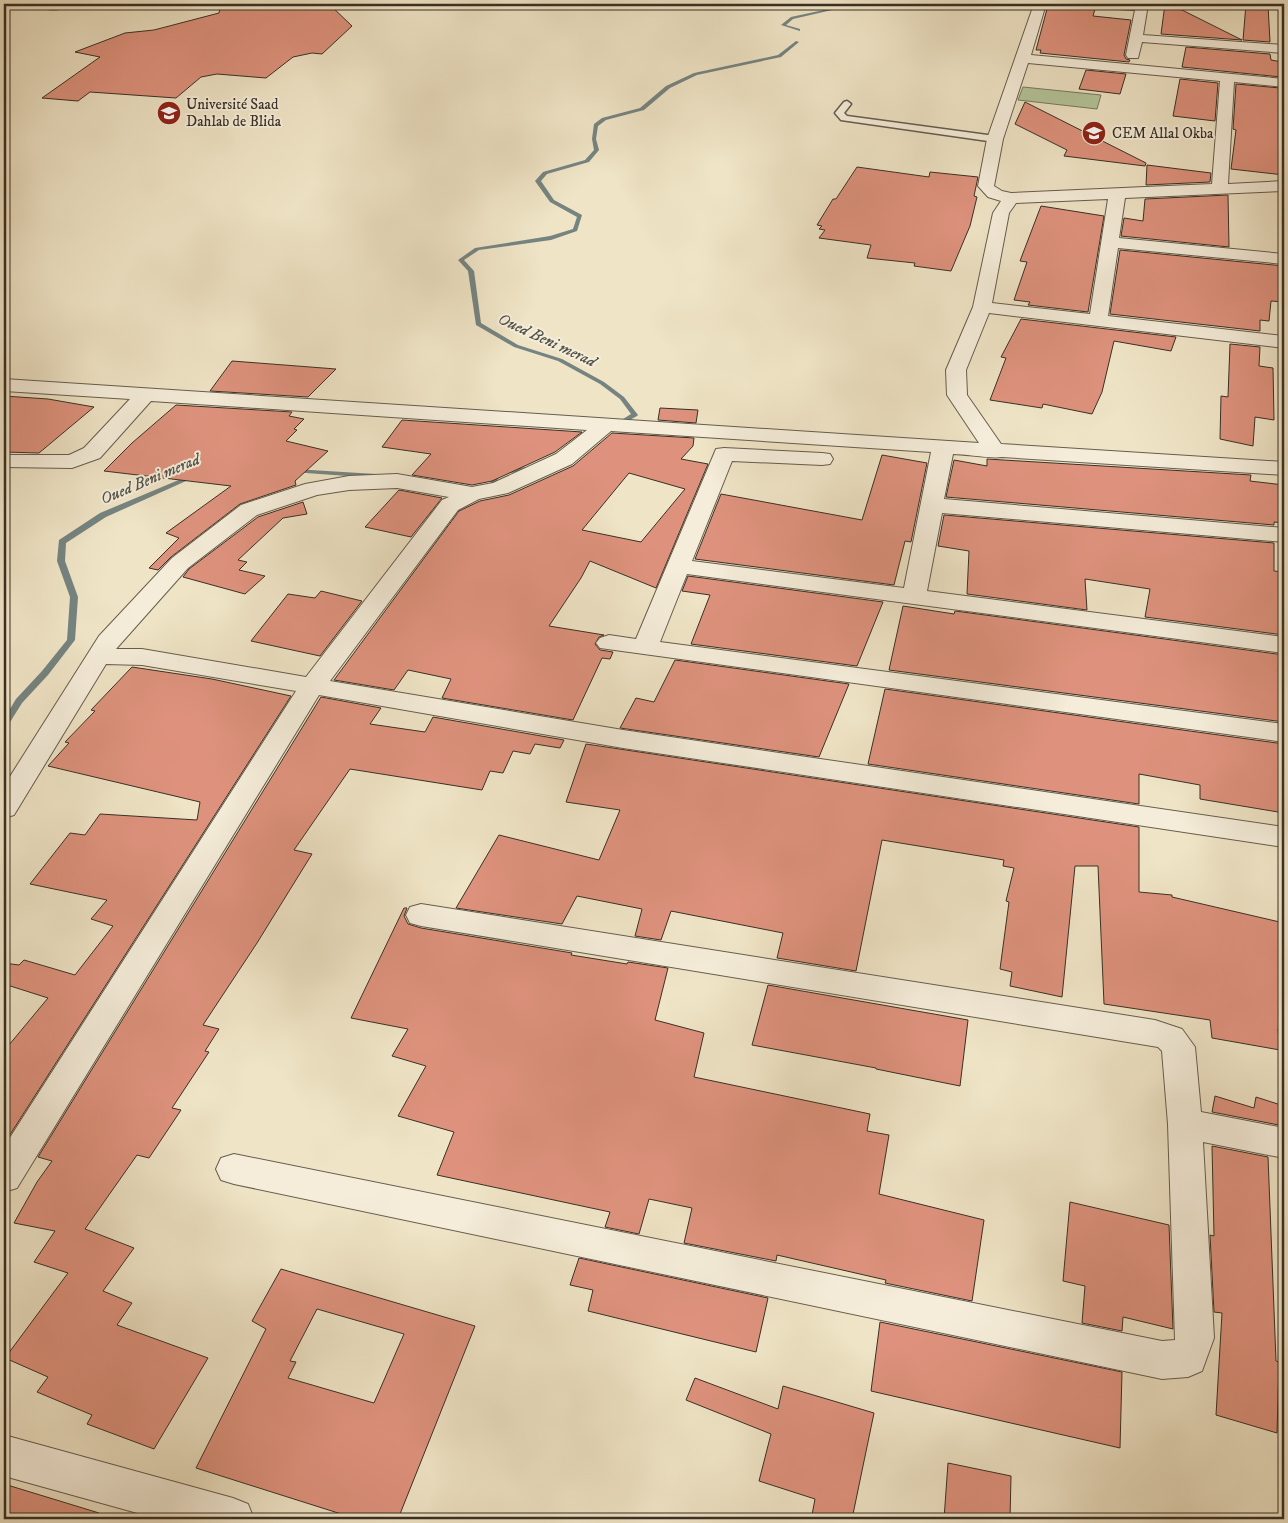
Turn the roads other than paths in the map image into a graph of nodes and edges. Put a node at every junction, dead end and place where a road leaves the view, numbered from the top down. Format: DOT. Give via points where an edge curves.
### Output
graph roads {
  1 [pos="38,4"];
  2 [pos="1040,4"];
  3 [pos="1099,4"];
  4 [pos="62,5"];
  5 [pos="1142,6"];
  6 [pos="1136,38"];
  7 [pos="1284,48"];
  8 [pos="1023,58"];
  9 [pos="1130,69"];
  10 [pos="1227,78"];
  11 [pos="1284,83"];
  12 [pos="847,104"];
  13 [pos="995,139"];
  14 [pos="1284,186"];
  15 [pos="1220,189"];
  16 [pos="1117,195"];
  17 [pos="1011,198"];
  18 [pos="1110,242"];
  19 [pos="1284,259"];
  20 [pos="982,307"];
  21 [pos="1098,321"];
  22 [pos="1284,342"];
  23 [pos="4,385"];
  24 [pos="145,395"];
  25 [pos="606,425"];
  26 [pos="860,443"];
  27 [pos="943,448"];
  28 [pos="996,452"];
  29 [pos="4,461"];
  30 [pos="1284,470"];
  31 [pos="472,494"];
  32 [pos="932,505"];
  33 [pos="1284,535"];
  34 [pos="678,566"];
  35 [pos="914,597"];
  36 [pos="609,643"];
  37 [pos="1284,645"];
  38 [pos="645,648"];
  39 [pos="100,656"];
  40 [pos="312,686"];
  41 [pos="1284,733"];
  42 [pos="4,808"];
  43 [pos="1284,838"];
  44 [pos="420,916"];
  45 [pos="1185,1124"];
  46 [pos="1284,1143"];
  47 [pos="234,1169"];
  48 [pos="4,1177"];
  49 [pos="4,1455"];
  50 [pos="234,1519"];
  1 -- 4 [label="street"];
  2 -- 8 [label="street"];
  3 -- 5 [label="street"];
  5 -- 6 [label="street"];
  6 -- 7 [label="street"];
  6 -- 9 [label="street"];
  8 -- 9 [label="street"];
  8 -- 13 [label="street"];
  9 -- 10 [label="street"];
  10 -- 11 [label="street"];
  10 -- 15 [label="street"];
  12 -- 13 [label="lane" via="840,113 844,118"];
  13 -- 17 [label="street" via="986,186 994,194"];
  14 -- 15 [label="street"];
  15 -- 16 [label="street"];
  16 -- 17 [label="street"];
  16 -- 18 [label="street"];
  17 -- 20 [label="street" via="1001,213"];
  18 -- 19 [label="street"];
  18 -- 21 [label="street"];
  20 -- 21 [label="street"];
  20 -- 28 [label="street" via="956,370 957,395"];
  21 -- 22 [label="street"];
  23 -- 24 [label="street"];
  24 -- 25 [label="street"];
  24 -- 29 [label="street" via="92,453 72,462"];
  25 -- 26 [label="street"];
  25 -- 31 [label="street" via="564,459 500,488"];
  26 -- 27 [label="street"];
  26 -- 34 [label="street" via="827,459 724,454"];
  27 -- 28 [label="street"];
  27 -- 32 [label="street"];
  28 -- 30 [label="street"];
  31 -- 39 [label="street" via="397,481 349,483 313,489 249,510 180,563 108,641"];
  31 -- 40 [label="street" via="450,505"];
  32 -- 33 [label="street"];
  32 -- 35 [label="street"];
  34 -- 35 [label="street"];
  34 -- 38 [label="street"];
  35 -- 37 [label="street"];
  36 -- 38 [label="street"];
  38 -- 41 [label="street"];
  39 -- 40 [label="street" via="142,657"];
  39 -- 42 [label="street"];
  40 -- 43 [label="street" via="623,739"];
  40 -- 48 [label="street"];
  44 -- 45 [label="street" via="1155,1033 1170,1038 1178,1047"];
  45 -- 46 [label="street"];
  45 -- 47 [label="street" via="1195,1338 1188,1358 1162,1360"];
  49 -- 50 [label="street"];
}
